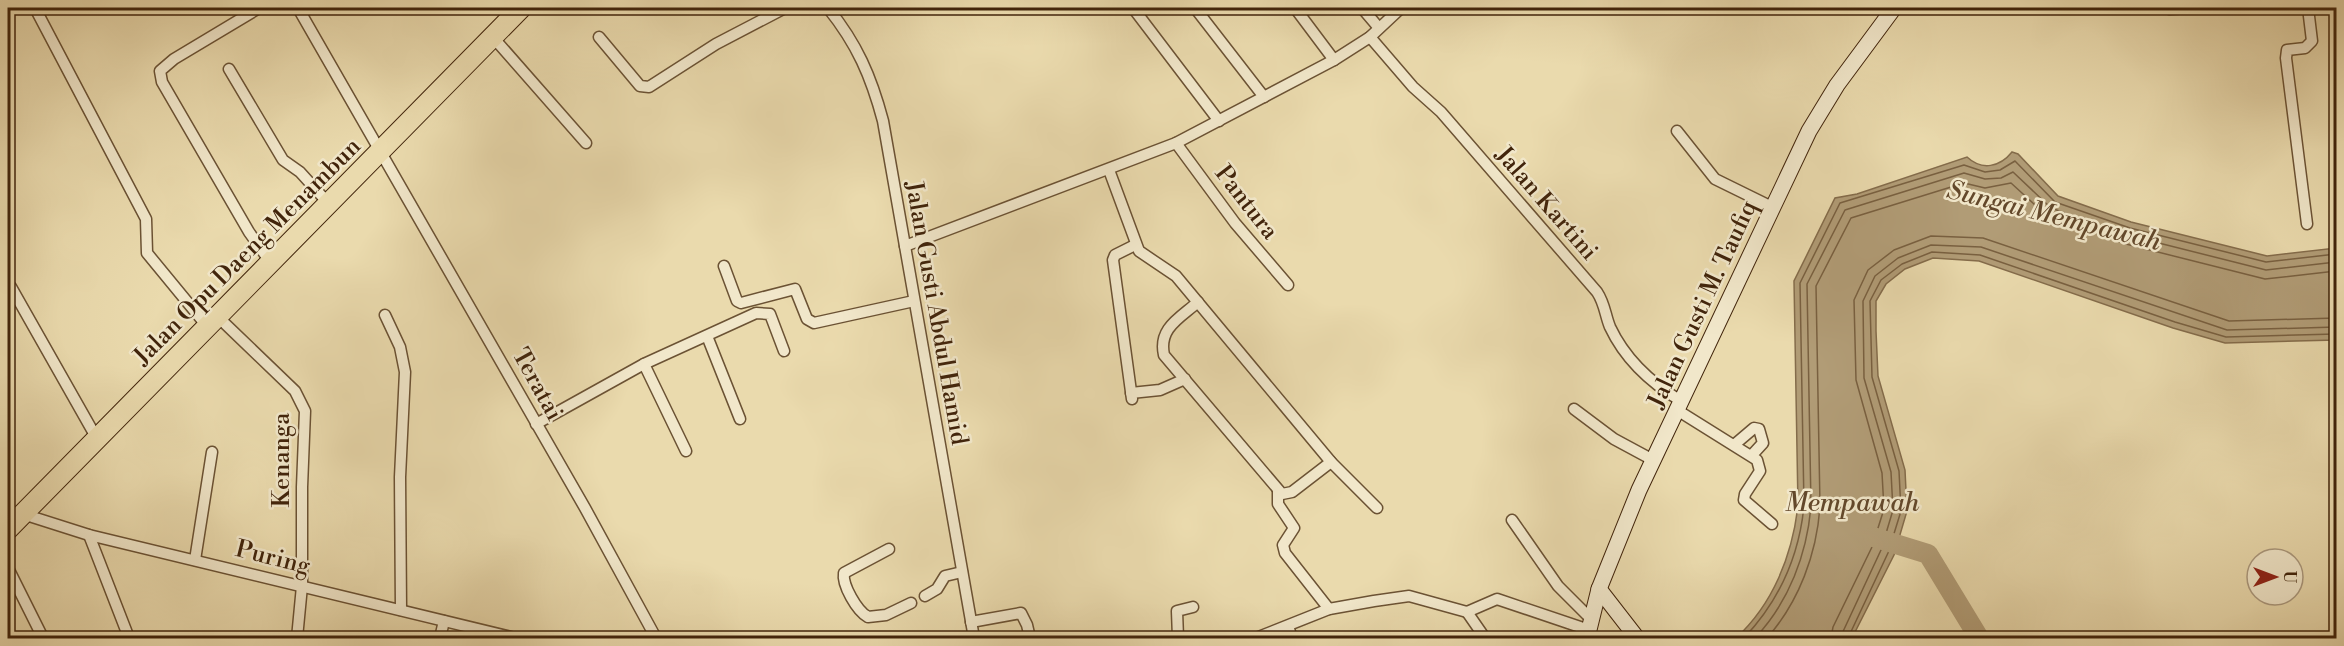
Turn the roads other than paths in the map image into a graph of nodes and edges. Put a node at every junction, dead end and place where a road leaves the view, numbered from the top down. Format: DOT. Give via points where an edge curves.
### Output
graph roads {
  1 [pos="35,8"];
  2 [pos="259,8"];
  3 [pos="298,8"];
  4 [pos="521,8"];
  5 [pos="785,8"];
  6 [pos="828,8"];
  7 [pos="1133,8"];
  8 [pos="1195,8"];
  9 [pos="1295,8"];
  10 [pos="1362,8"];
  11 [pos="1401,8"];
  12 [pos="1894,8"];
  13 [pos="2191,8"];
  14 [pos="2308,8"];
  15 [pos="2169,9"];
  16 [pos="1379,28"];
  17 [pos="492,36"];
  18 [pos="599,37"];
  19 [pos="1370,37"];
  20 [pos="1334,60"];
  21 [pos="229,69"];
  22 [pos="1264,97"];
  23 [pos="1219,121"];
  24 [pos="1677,131"];
  25 [pos="586,143"];
  26 [pos="1176,143"];
  27 [pos="381,152"];
  28 [pos="1109,170"];
  29 [pos="329,204"];
  30 [pos="1772,207"];
  31 [pos="2307,224"];
  32 [pos="1135,244"];
  33 [pos="904,246"];
  34 [pos="271,263"];
  35 [pos="724,266"];
  36 [pos="9,285"];
  37 [pos="1288,285"];
  38 [pos="914,301"];
  39 [pos="1198,302"];
  40 [pos="385,315"];
  41 [pos="212,321"];
  42 [pos="707,336"];
  43 [pos="784,351"];
  44 [pos="644,364"];
  45 [pos="1185,379"];
  46 [pos="1679,405"];
  47 [pos="1574,409"];
  48 [pos="740,419"];
  49 [pos="536,424"];
  50 [pos="96,437"];
  51 [pos="1734,445"];
  52 [pos="686,451"];
  53 [pos="212,452"];
  54 [pos="1752,455"];
  55 [pos="1653,460"];
  56 [pos="1331,462"];
  57 [pos="1278,490"];
  58 [pos="1377,508"];
  59 [pos="23,514"];
  60 [pos="1512,520"];
  61 [pos="1772,524"];
  62 [pos="8,529"];
  63 [pos="89,534"];
  64 [pos="889,549"];
  65 [pos="195,560"];
  66 [pos="8,568"];
  67 [pos="962,572"];
  68 [pos="302,586"];
  69 [pos="1599,589"];
  70 [pos="925,596"];
  71 [pos="910,603"];
  72 [pos="1193,607"];
  73 [pos="1329,609"];
  74 [pos="401,610"];
  75 [pos="1467,612"];
  76 [pos="444,621"];
  77 [pos="971,622"];
  78 [pos="1288,626"];
  79 [pos="1589,630"];
  80 [pos="499,637"];
  81 [pos="43,639"];
  82 [pos="129,639"];
  83 [pos="297,639"];
  84 [pos="440,639"];
  85 [pos="514,639"];
  86 [pos="656,639"];
  87 [pos="974,639"];
  88 [pos="1030,639"];
  89 [pos="1178,639"];
  90 [pos="1256,639"];
  91 [pos="1292,639"];
  92 [pos="1485,639"];
  93 [pos="1637,639"];
  1 -- 41 [label="street, Kenanga" via="146,219 147,253"];
  2 -- 34 [label="street" via="160,71 162,82 226,193"];
  3 -- 27 [label="street, Teratai"];
  4 -- 17 [label="highway, Jalan Opu Daeng Menambun"];
  5 -- 18 [label="street" via="716,44 649,87 640,86"];
  6 -- 33 [label="street, Jalan Gusti Abdul Hamid" via="851,37 875,93"];
  7 -- 23 [label="street"];
  8 -- 22 [label="street"];
  9 -- 20 [label="street"];
  10 -- 16 [label="street"];
  11 -- 16 [label="street"];
  12 -- 30 [label="main road, Jalan Gusti M. Taufiq" via="1814,122"];
  13 -- 15 [label="street"];
  14 -- 31 [label="street" via="2311,44 2287,50 2286,58"];
  16 -- 19 [label="street"];
  17 -- 25 [label="street"];
  17 -- 27 [label="highway, Jalan Opu Daeng Menambun"];
  19 -- 20 [label="street"];
  19 -- 46 [label="street, Jalan Kartini" via="1413,87 1441,112 1597,292 1611,328 1643,373"];
  20 -- 22 [label="street"];
  21 -- 29 [label="street" via="283,160 315,186"];
  22 -- 23 [label="street"];
  23 -- 26 [label="street"];
  24 -- 30 [label="street" via="1715,179"];
  26 -- 28 [label="street"];
  26 -- 37 [label="street, Pantura" via="1235,223"];
  27 -- 29 [label="highway, Jalan Opu Daeng Menambun"];
  27 -- 49 [label="street, Teratai"];
  28 -- 32 [label="street"];
  28 -- 33 [label="street"];
  29 -- 34 [label="highway, Jalan Opu Daeng Menambun"];
  30 -- 46 [label="main road, Jalan Gusti M. Taufiq"];
  32 -- 39 [label="street" via="1144,256 1176,276"];
  32 -- 45 [label="street" via="1113,260 1131,396"];
  33 -- 38 [label="street, Jalan Gusti Abdul Hamid"];
  34 -- 41 [label="highway, Jalan Opu Daeng Menambun"];
  35 -- 38 [label="street" via="737,301 795,289 807,319 814,323"];
  36 -- 50 [label="street"];
  38 -- 67 [label="street, Jalan Gusti Abdul Hamid"];
  39 -- 45 [label="street" via="1162,337 1164,355"];
  39 -- 56 [label="street"];
  40 -- 74 [label="street" via="400,346 405,372 400,477"];
  41 -- 50 [label="highway, Jalan Opu Daeng Menambun"];
  41 -- 68 [label="street, Kenanga" via="295,391 303,403 306,423"];
  42 -- 43 [label="street" via="756,313 767,312"];
  42 -- 44 [label="street"];
  42 -- 48 [label="street"];
  44 -- 49 [label="street"];
  44 -- 52 [label="street"];
  45 -- 57 [label="street"];
  46 -- 51 [label="street, Jalan Kartini"];
  46 -- 55 [label="main road, Jalan Gusti M. Taufiq"];
  47 -- 55 [label="street" via="1614,440"];
  49 -- 86 [label="street, Teratai"];
  50 -- 59 [label="highway, Jalan Opu Daeng Menambun"];
  51 -- 54 [label="street, Jalan Kartini"];
  51 -- 54 [label="street" via="1754,428 1759,429 1763,443"];
  53 -- 65 [label="street"];
  54 -- 61 [label="street" via="1760,471 1744,500"];
  55 -- 69 [label="main road, Jalan Gusti M. Taufiq"];
  56 -- 57 [label="street" via="1292,492"];
  56 -- 58 [label="street"];
  57 -- 73 [label="street" via="1278,504 1294,528 1283,545 1285,553"];
  59 -- 62 [label="highway, Jalan Opu Daeng Menambun"];
  59 -- 63 [label="street, Puring"];
  60 -- 79 [label="street"];
  63 -- 65 [label="street, Puring"];
  63 -- 82 [label="street"];
  64 -- 71 [label="street" via="844,573 844,582 868,618 886,615"];
  65 -- 68 [label="street, Puring"];
  66 -- 81 [label="street"];
  67 -- 70 [label="street" via="945,576 937,589"];
  67 -- 77 [label="street, Jalan Gusti Abdul Hamid"];
  68 -- 74 [label="street, Puring"];
  68 -- 83 [label="street, Kenanga"];
  69 -- 79 [label="main road, Jalan Gusti M. Taufiq"];
  69 -- 93 [label="main road"];
  72 -- 89 [label="street" via="1176,611"];
  73 -- 75 [label="street" via="1409,596"];
  73 -- 78 [label="street"];
  74 -- 76 [label="street, Puring"];
  75 -- 79 [label="street" via="1497,599"];
  75 -- 92 [label="street"];
  76 -- 80 [label="street, Puring"];
  76 -- 84 [label="street"];
  77 -- 87 [label="street, Jalan Gusti Abdul Hamid"];
  77 -- 88 [label="street" via="1021,613"];
  78 -- 90 [label="street"];
  78 -- 91 [label="street"];
  80 -- 85 [label="street, Puring"];
}
